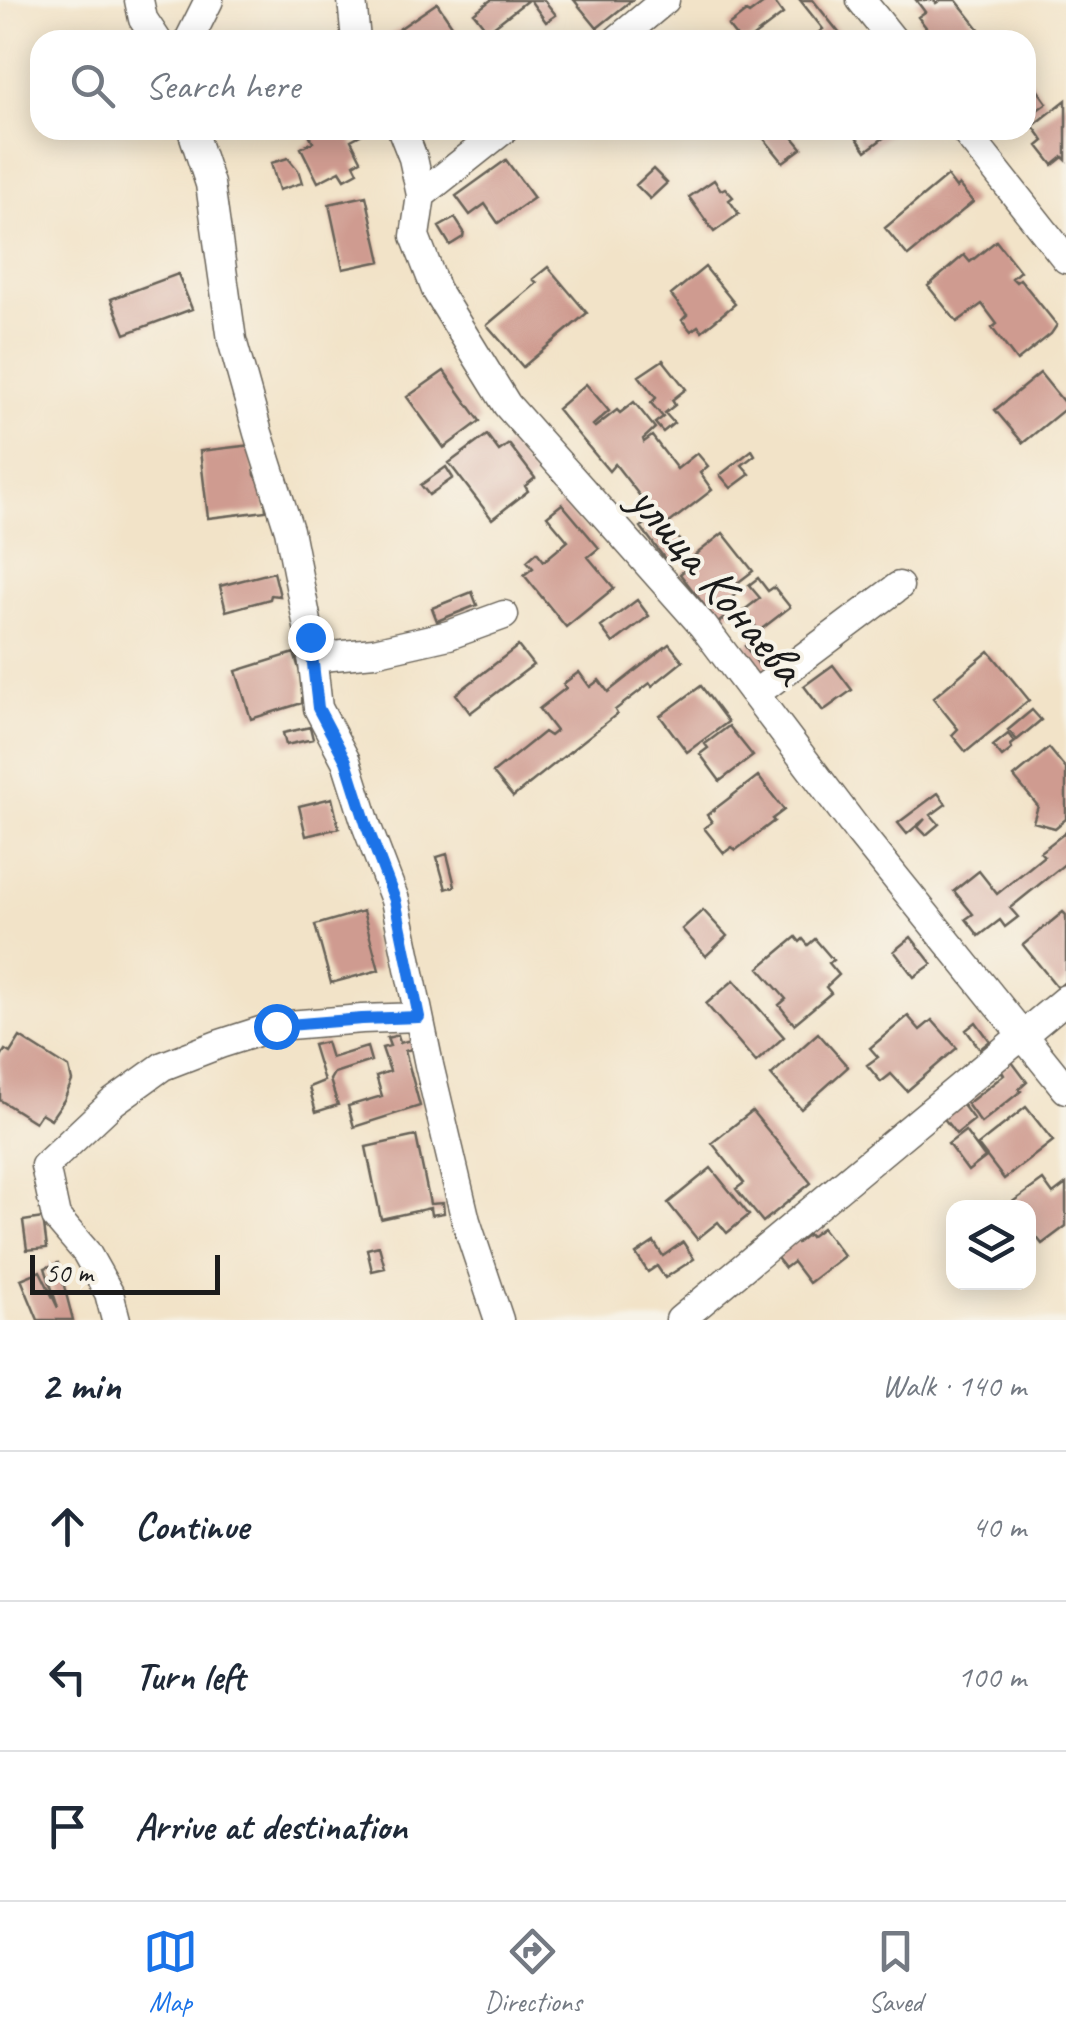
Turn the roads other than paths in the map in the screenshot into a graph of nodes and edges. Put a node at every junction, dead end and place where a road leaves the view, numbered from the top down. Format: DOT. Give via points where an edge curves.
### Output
graph roads {
  1 [pos="139,0"];
  2 [pos="209,0"];
  3 [pos="352,0"];
  4 [pos="665,0"];
  5 [pos="861,0"];
  6 [pos="151,30"];
  7 [pos="194,30"];
  8 [pos="355,30"];
  9 [pos="629,30"];
  10 [pos="885,30"];
  11 [pos="195,140"];
  12 [pos="406,140"];
  13 [pos="491,140"];
  14 [pos="972,140"];
  15 [pos="422,195"];
  16 [pos="1066,259"];
  17 [pos="899,586"];
  18 [pos="504,615"];
  19 [pos="312,658"];
  20 [pos="755,694"];
  21 [pos="1066,1000"];
  22 [pos="419,1017"];
  23 [pos="1023,1034"];
  24 [pos="1066,1089"];
  25 [pos="116,1320"];
  26 [pos="500,1320"];
  27 [pos="680,1320"];
  1 -- 6 [label="street"];
  2 -- 7 [label="street"];
  3 -- 8 [label="street"];
  4 -- 9 [label="street"];
  5 -- 10 [label="street"];
  11 -- 19 [label="street" via="210,184 232,340 289,530"];
  12 -- 15 [label="street"];
  13 -- 15 [label="street"];
  14 -- 16 [label="street"];
  15 -- 20 [label="street, улица Конаева" via="414,236 436,290 507,404"];
  17 -- 20 [label="street"];
  18 -- 19 [label="street" via="430,640"];
  19 -- 22 [label="street" via="318,708 346,761 395,900"];
  20 -- 23 [label="street, улица Конаева"];
  21 -- 23 [label="street"];
  22 -- 25 [label="street" via="276,1026 177,1060 113,1102 45,1166 56,1217 86,1252"];
  22 -- 26 [label="street" via="466,1221"];
  23 -- 24 [label="street, улица Конаева"];
  23 -- 27 [label="street"];
}
